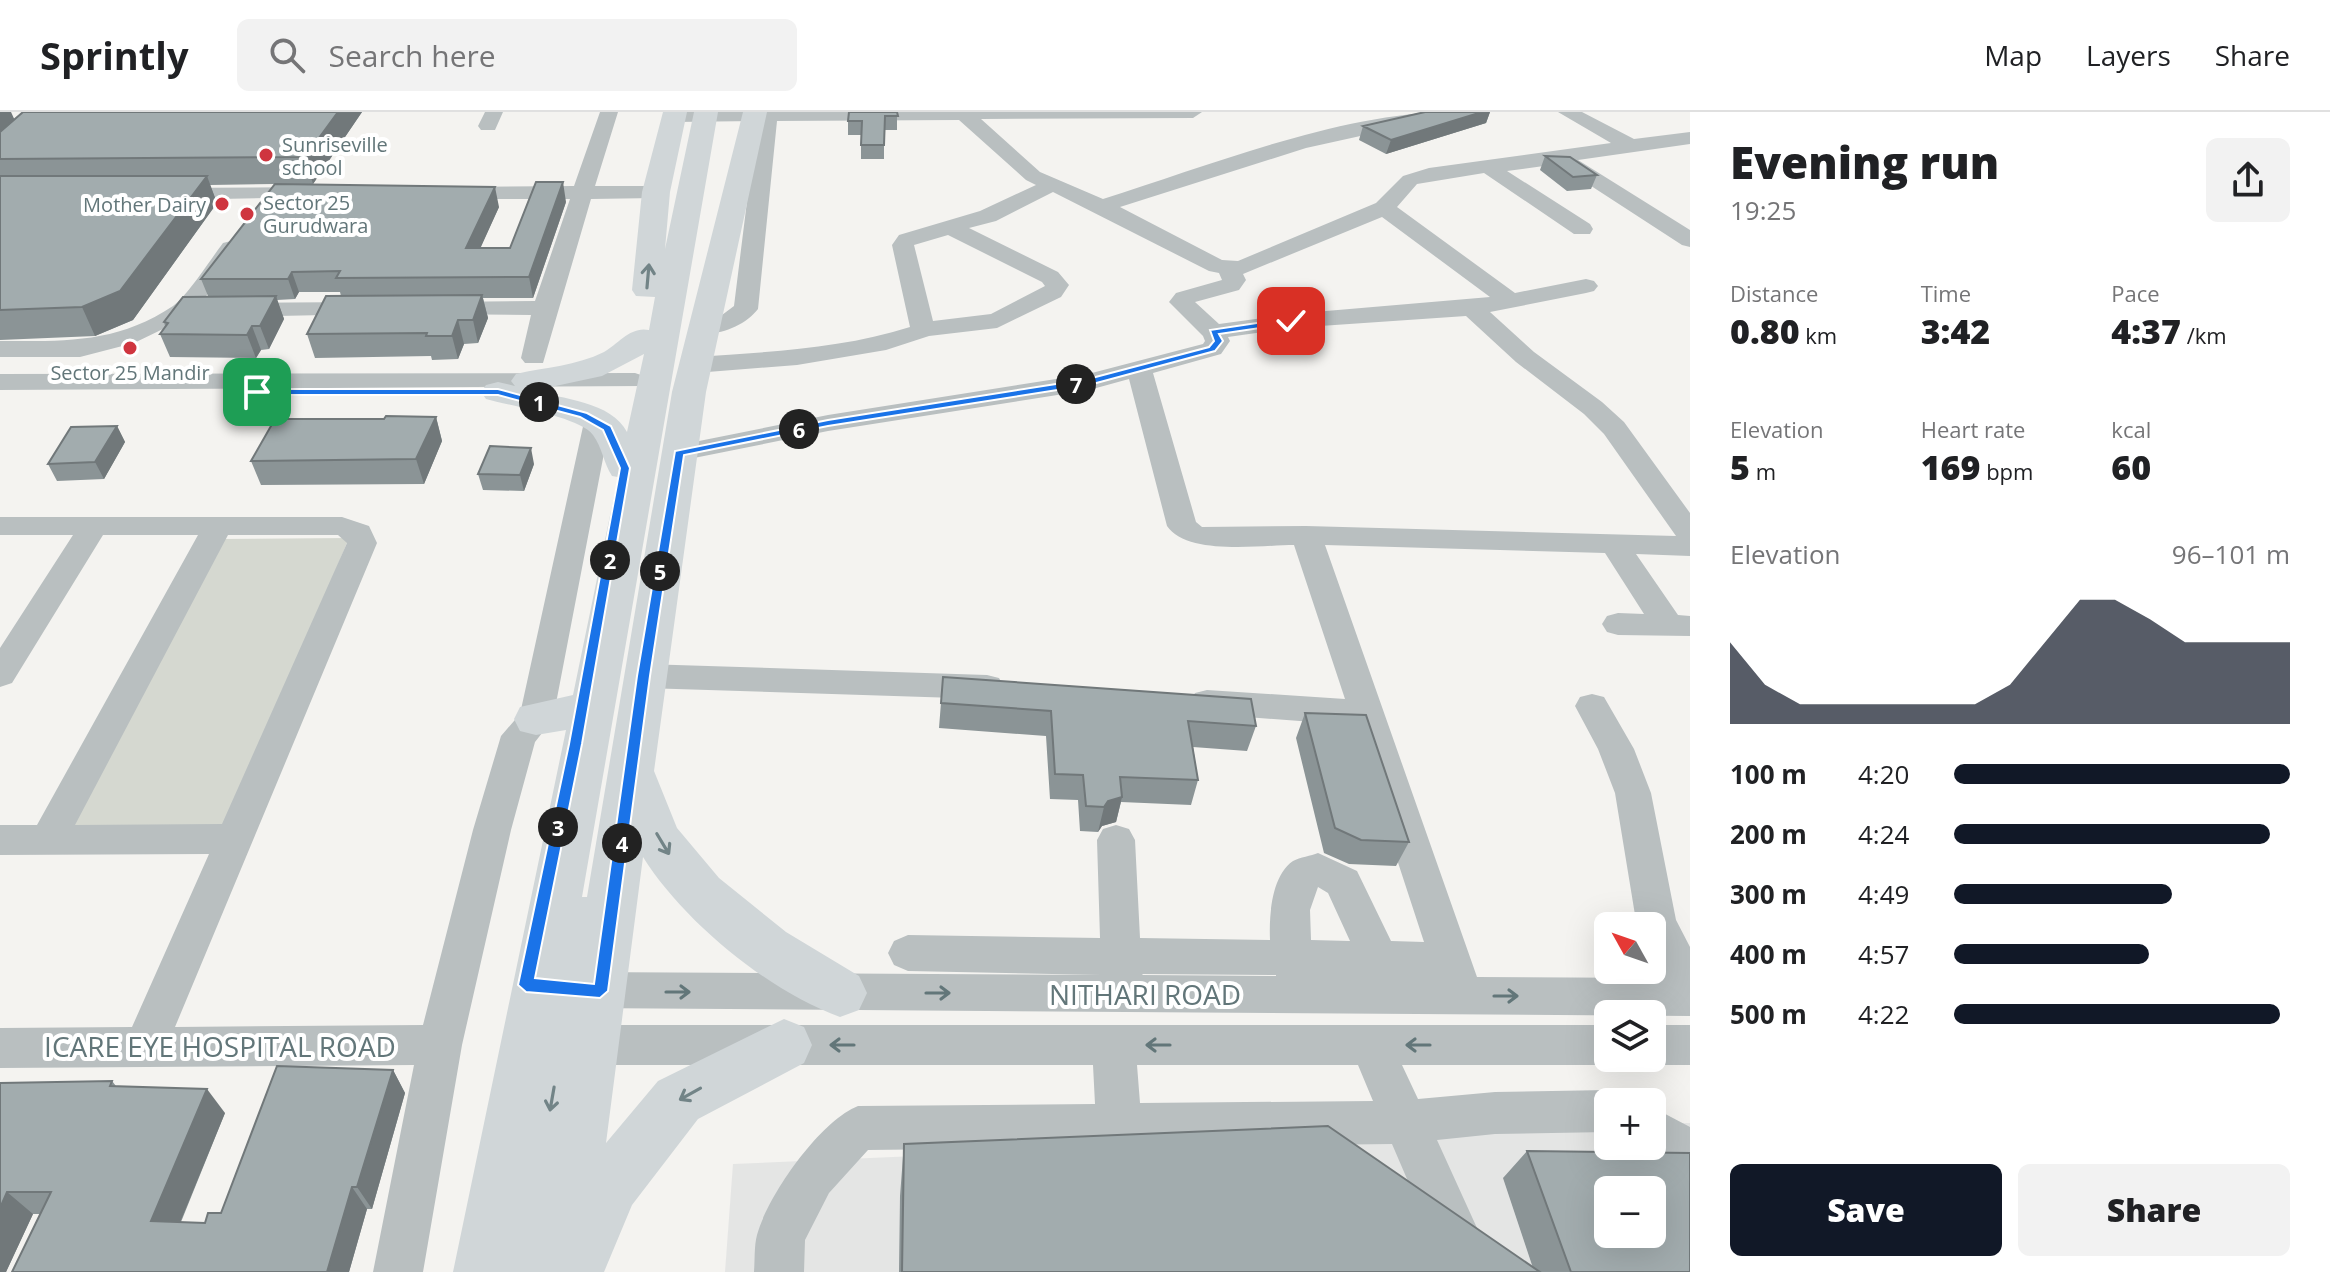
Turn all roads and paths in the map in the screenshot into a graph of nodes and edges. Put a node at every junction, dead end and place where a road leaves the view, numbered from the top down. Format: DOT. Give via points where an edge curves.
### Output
graph roads {
  1 [pos="609,112"];
  2 [pos="1193,112"];
  3 [pos="1442,112"];
  4 [pos="1567,112"];
  5 [pos="687,113"];
  6 [pos="753,113"];
  7 [pos="910,113"];
  8 [pos="965,115"];
  9 [pos="1689,139"];
  10 [pos="1631,145"];
  11 [pos="1550,159"];
  12 [pos="1486,166"];
  13 [pos="1050,186"];
  14 [pos="583,192"];
  15 [pos="656,192"];
  16 [pos="334,193"];
  17 [pos="427,193"];
  18 [pos="151,194"];
  19 [pos="272,194"];
  20 [pos="1102,206"];
  21 [pos="1384,208"];
  22 [pos="951,228"];
  23 [pos="1582,229"];
  24 [pos="1690,240"];
  25 [pos="1229,269"];
  26 [pos="1586,286"];
  27 [pos="1512,302"];
  28 [pos="545,308"];
  29 [pos="1472,308"];
  30 [pos="388,309"];
  31 [pos="419,309"];
  32 [pos="183,310"];
  33 [pos="921,330"];
  34 [pos="1213,332"];
  35 [pos="643,338"];
  36 [pos="699,346"];
  37 [pos="0,349"];
  38 [pos="1139,370"];
  39 [pos="520,377"];
  40 [pos="0,382"];
  41 [pos="634,386"];
  42 [pos="0,393"];
  43 [pos="597,422"];
  44 [pos="679,453"];
  45 [pos="625,468"];
  46 [pos="95,524"];
  47 [pos="219,524"];
  48 [pos="0,526"];
  49 [pos="1690,534"];
  50 [pos="1306,535"];
  51 [pos="1613,543"];
  52 [pos="1690,546"];
  53 [pos="16,624"];
  54 [pos="1618,624"];
  55 [pos="1679,626"];
  56 [pos="0,675"];
  57 [pos="644,676"];
  58 [pos="1023,690"];
  59 [pos="1179,700"];
  60 [pos="1592,706"];
  61 [pos="582,710"];
  62 [pos="1367,713"];
  63 [pos="536,719"];
  64 [pos="632,774"];
  65 [pos="234,839"];
  66 [pos="0,840"];
  67 [pos="48,840"];
  68 [pos="1116,840"];
  69 [pos="908,953"];
  70 [pos="1122,975"];
  71 [pos="1296,977"];
  72 [pos="1387,978"];
  73 [pos="1457,978"];
  74 [pos="526,985"];
  75 [pos="1690,989"];
  76 [pos="840,993"];
  77 [pos="1690,997"];
  78 [pos="596,1018"];
  79 [pos="440,1045"];
  80 [pos="513,1045"];
  81 [pos="784,1045"];
  82 [pos="1114,1045"];
  83 [pos="1371,1045"];
  84 [pos="1480,1045"];
  85 [pos="1594,1045"];
  86 [pos="1666,1045"];
  87 [pos="1690,1045"];
  88 [pos="145,1046"];
  89 [pos="0,1048"];
  90 [pos="1594,1111"];
  91 [pos="1407,1122"];
  92 [pos="1119,1125"];
  93 [pos="1666,1138"];
  94 [pos="1690,1153"];
  95 [pos="398,1272"];
  96 [pos="470,1272"];
  97 [pos="485,1272"];
  98 [pos="523,1272"];
  99 [pos="558,1272"];
  100 [pos="572,1272"];
  101 [pos="779,1272"];
  102 [pos="1472,1272"];
  1 -- 14 [label="street"];
  2 -- 8 [label="street"];
  3 -- 20 [label="street" via="1301,143"];
  4 -- 10 [label="street"];
  5 -- 6 [label="street"];
  5 -- 15 [label="main road"];
  5 -- 97 [label="main road" via="678,263"];
  6 -- 7 [label="street"];
  6 -- 36 [label="main road"];
  6 -- 98 [label="main road, one-way" via="709,223"];
  7 -- 8 [label="street"];
  8 -- 13 [label="street"];
  9 -- 10 [label="street"];
  10 -- 11 [label="street"];
  11 -- 12 [label="street"];
  11 -- 24 [label="street" via="1572,165"];
  12 -- 21 [label="street" via="1410,180"];
  12 -- 23 [label="street"];
  13 -- 20 [label="street"];
  13 -- 22 [label="street"];
  14 -- 15 [label="street"];
  14 -- 17 [label="street"];
  14 -- 28 [label="street"];
  35 -- 15 [label="main road, one-way"];
  16 -- 19 [label="street"];
  18 -- 19 [label="street"];
  19 -- 32 [label="street"];
  20 -- 25 [label="street"];
  21 -- 25 [label="street" via="1305,244"];
  21 -- 27 [label="street"];
  22 -- 33 [label="street" via="916,236 903,245"];
  22 -- 33 [label="street" via="1057,285 997,321"];
  25 -- 34 [label="street" via="1231,285 1181,302"];
  26 -- 27 [label="street"];
  27 -- 29 [label="street"];
  28 -- 31 [label="street"];
  28 -- 39 [label="street"];
  29 -- 34 [label="street"];
  29 -- 49 [label="street" via="1614,428"];
  30 -- 32 [label="street"];
  32 -- 37 [label="street" via="102,345"];
  33 -- 36 [label="street" via="886,343 762,361"];
  34 -- 38 [label="street" via="1218,341 1212,349"];
  35 -- 39 [label="main road" via="623,357 593,369"];
  35 -- 41 [label="main road"];
  36 -- 44 [label="main road"];
  38 -- 44 [label="street"];
  38 -- 50 [label="street" via="1182,526 1202,536"];
  39 -- 40 [label="street"];
  39 -- 41 [label="street"];
  39 -- 42 [label="street"];
  39 -- 43 [label="main road"];
  41 -- 45 [label="main road"];
  43 -- 45 [label="main road" via="608,428"];
  43 -- 63 [label="street"];
  44 -- 57 [label="main road"];
  45 -- 61 [label="main road"];
  46 -- 47 [label="street"];
  46 -- 48 [label="street"];
  46 -- 53 [label="street"];
  47 -- 65 [label="street" via="342,526 358,533 362,543"];
  47 -- 67 [label="street"];
  50 -- 51 [label="street"];
  50 -- 62 [label="street"];
  51 -- 52 [label="street"];
  51 -- 55 [label="street"];
  53 -- 56 [label="street"];
  54 -- 55 [label="street"];
  57 -- 58 [label="street"];
  57 -- 64 [label="main road"];
  59 -- 62 [label="street"];
  60 -- 75 [label="street" via="1633,793 1656,921"];
  61 -- 63 [label="main road"];
  61 -- 74 [label="main road"];
  62 -- 73 [label="street"];
  63 -- 79 [label="street" via="519,736"];
  64 -- 76 [label="main road, one-way" via="663,848 728,920 794,968"];
  64 -- 78 [label="main road"];
  65 -- 67 [label="street"];
  65 -- 88 [label="street"];
  66 -- 67 [label="street"];
  68 -- 70 [label="street"];
  69 -- 70 [label="street"];
  70 -- 71 [label="street, NITHARI ROAD"];
  76 -- 70 [label="street, NITHARI ROAD, one-way"];
  71 -- 72 [label="street, NITHARI ROAD"];
  71 -- 72 [label="street" via="1291,897 1306,873 1318,869 1343,882"];
  72 -- 73 [label="street, NITHARI ROAD"];
  73 -- 77 [label="street, NITHARI ROAD, one-way"];
  73 -- 84 [label="street"];
  74 -- 78 [label="street"];
  74 -- 80 [label="main road"];
  78 -- 76 [label="street, NITHARI ROAD, one-way"];
  78 -- 80 [label="street"];
  78 -- 81 [label="street"];
  78 -- 99 [label="main road"];
  79 -- 88 [label="street, ICARE EYE HOSPITAL ROAD"];
  79 -- 95 [label="street"];
  80 -- 96 [label="main road"];
  82 -- 81 [label="street, one-way"];
  81 -- 100 [label="main road, one-way" via="678,1100 611,1184"];
  83 -- 82 [label="street, one-way"];
  82 -- 92 [label="street"];
  84 -- 83 [label="street, one-way"];
  83 -- 91 [label="street"];
  84 -- 85 [label="street"];
  86 -- 87 [label="street"];
  88 -- 89 [label="street, ICARE EYE HOSPITAL ROAD"];
  90 -- 91 [label="street"];
  91 -- 92 [label="street"];
  91 -- 102 [label="street"];
  92 -- 101 [label="street" via="858,1128 813,1177 781,1236"];
  93 -- 94 [label="street"];
}
